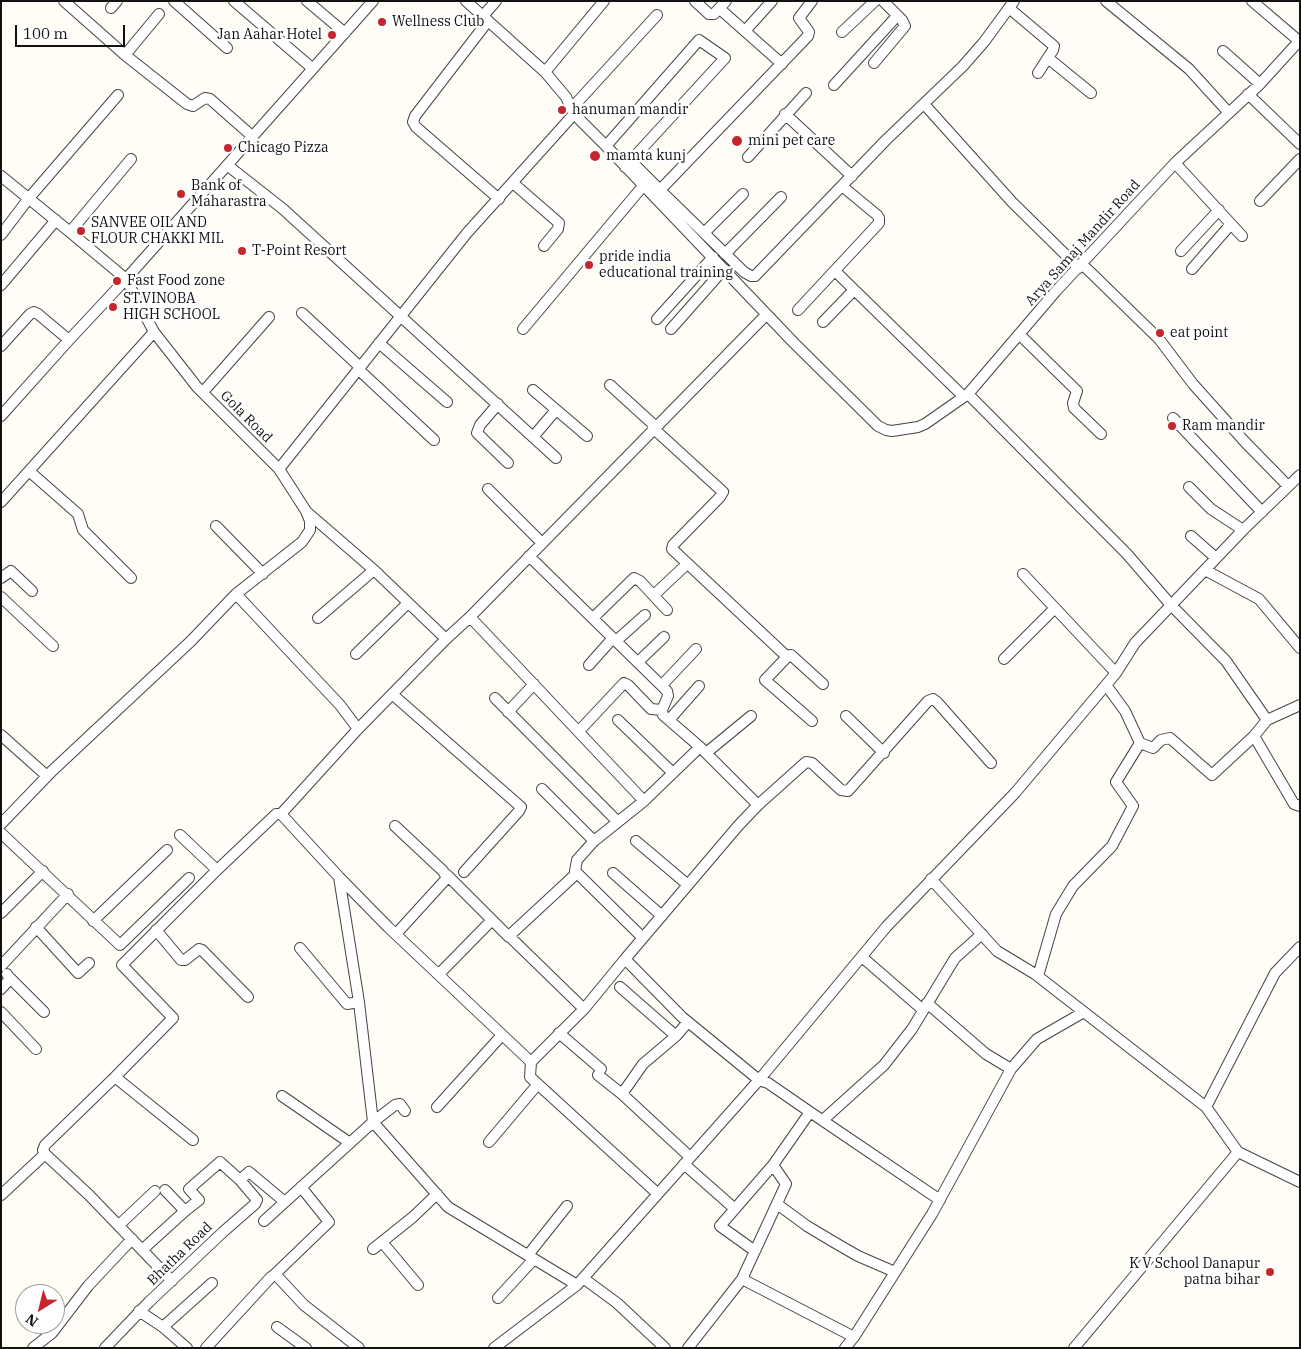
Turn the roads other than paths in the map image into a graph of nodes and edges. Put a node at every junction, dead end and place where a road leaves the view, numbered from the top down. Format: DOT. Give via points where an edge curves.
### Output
graph roads {
  1 [pos="174,1"];
  2 [pos="234,1"];
  3 [pos="307,1"];
  4 [pos="373,1"];
  5 [pos="466,1"];
  6 [pos="496,1"];
  7 [pos="604,1"];
  8 [pos="695,1"];
  9 [pos="772,1"];
  10 [pos="812,1"];
  11 [pos="876,1"];
  12 [pos="883,1"];
  13 [pos="1106,1"];
  14 [pos="1252,1"];
  15 [pos="66,2"];
  16 [pos="1011,4"];
  17 [pos="185,5"];
  18 [pos="723,5"];
  19 [pos="159,14"];
  20 [pos="657,15"];
  21 [pos="897,16"];
  22 [pos="486,18"];
  23 [pos="745,31"];
  24 [pos="842,32"];
  25 [pos="344,33"];
  26 [pos="1299,40"];
  27 [pos="227,48"];
  28 [pos="1223,51"];
  29 [pos="125,55"];
  30 [pos="1048,58"];
  31 [pos="874,63"];
  32 [pos="782,64"];
  33 [pos="312,68"];
  34 [pos="545,72"];
  35 [pos="1038,73"];
  36 [pos="1260,84"];
  37 [pos="834,86"];
  38 [pos="806,93"];
  39 [pos="1091,93"];
  40 [pos="1248,94"];
  41 [pos="118,95"];
  42 [pos="924,104"];
  43 [pos="573,112"];
  44 [pos="1229,113"];
  45 [pos="785,114"];
  46 [pos="252,136"];
  47 [pos="1300,144"];
  48 [pos="606,146"];
  49 [pos="748,157"];
  50 [pos="131,159"];
  51 [pos="1300,159"];
  52 [pos="1175,163"];
  53 [pos="628,164"];
  54 [pos="227,165"];
  55 [pos="1,176"];
  56 [pos="852,176"];
  57 [pos="514,184"];
  58 [pos="643,186"];
  59 [pos="842,186"];
  60 [pos="660,190"];
  61 [pos="743,194"];
  62 [pos="781,197"];
  63 [pos="29,198"];
  64 [pos="499,199"];
  65 [pos="1260,201"];
  66 [pos="1218,210"];
  67 [pos="56,220"];
  68 [pos="1231,224"];
  69 [pos="70,232"];
  70 [pos="704,233"];
  71 [pos="1,235"];
  72 [pos="1242,236"];
  73 [pos="544,246"];
  74 [pos="1181,251"];
  75 [pos="725,254"];
  76 [pos="713,257"];
  77 [pos="1080,266"];
  78 [pos="724,269"];
  79 [pos="1192,269"];
  80 [pos="835,271"];
  81 [pos="126,279"];
  82 [pos="1,285"];
  83 [pos="854,290"];
  84 [pos="798,310"];
  85 [pos="302,313"];
  86 [pos="766,315"];
  87 [pos="400,316"];
  88 [pos="269,317"];
  89 [pos="657,320"];
  90 [pos="823,322"];
  91 [pos="523,329"];
  92 [pos="672,329"];
  93 [pos="154,332"];
  94 [pos="1019,334"];
  95 [pos="68,340"];
  96 [pos="379,343"];
  97 [pos="1,346"];
  98 [pos="359,368"];
  99 [pos="610,385"];
  100 [pos="534,390"];
  101 [pos="203,392"];
  102 [pos="966,396"];
  103 [pos="447,402"];
  104 [pos="498,404"];
  105 [pos="556,410"];
  106 [pos="1,416"];
  107 [pos="1173,418"];
  108 [pos="654,427"];
  109 [pos="1101,434"];
  110 [pos="587,436"];
  111 [pos="533,437"];
  112 [pos="434,440"];
  113 [pos="556,458"];
  114 [pos="508,463"];
  115 [pos="279,469"];
  116 [pos="30,471"];
  117 [pos="1300,475"];
  118 [pos="1288,486"];
  119 [pos="1189,487"];
  120 [pos="488,489"];
  121 [pos="1,502"];
  122 [pos="306,511"];
  123 [pos="1262,512"];
  124 [pos="216,526"];
  125 [pos="1243,530"];
  126 [pos="1191,536"];
  127 [pos="542,543"];
  128 [pos="529,556"];
  129 [pos="1216,558"];
  130 [pos="687,564"];
  131 [pos="374,570"];
  132 [pos="1205,570"];
  133 [pos="263,574"];
  134 [pos="1023,574"];
  135 [pos="1,578"];
  136 [pos="131,578"];
  137 [pos="32,591"];
  138 [pos="236,594"];
  139 [pos="654,595"];
  140 [pos="1,597"];
  141 [pos="408,603"];
  142 [pos="1171,605"];
  143 [pos="1056,608"];
  144 [pos="667,610"];
  145 [pos="645,614"];
  146 [pos="470,617"];
  147 [pos="318,618"];
  148 [pos="593,618"];
  149 [pos="664,637"];
  150 [pos="446,639"];
  151 [pos="615,639"];
  152 [pos="54,646"];
  153 [pos="1300,648"];
  154 [pos="696,649"];
  155 [pos="356,654"];
  156 [pos="788,656"];
  157 [pos="1004,659"];
  158 [pos="638,662"];
  159 [pos="589,665"];
  160 [pos="1116,674"];
  161 [pos="534,684"];
  162 [pos="822,684"];
  163 [pos="1106,684"];
  164 [pos="662,685"];
  165 [pos="699,686"];
  166 [pos="392,694"];
  167 [pos="495,698"];
  168 [pos="1300,705"];
  169 [pos="662,710"];
  170 [pos="508,712"];
  171 [pos="751,716"];
  172 [pos="846,716"];
  173 [pos="618,720"];
  174 [pos="669,720"];
  175 [pos="1267,720"];
  176 [pos="812,721"];
  177 [pos="358,729"];
  178 [pos="579,731"];
  179 [pos="1,735"];
  180 [pos="1254,736"];
  181 [pos="1140,743"];
  182 [pos="703,750"];
  183 [pos="884,753"];
  184 [pos="992,763"];
  185 [pos="673,773"];
  186 [pos="47,776"];
  187 [pos="542,789"];
  188 [pos="644,801"];
  189 [pos="758,805"];
  190 [pos="1300,806"];
  191 [pos="281,814"];
  192 [pos="618,822"];
  193 [pos="1,824"];
  194 [pos="395,826"];
  195 [pos="1,833"];
  196 [pos="180,835"];
  197 [pos="594,840"];
  198 [pos="636,841"];
  199 [pos="167,850"];
  200 [pos="216,870"];
  201 [pos="43,872"];
  202 [pos="464,872"];
  203 [pos="613,873"];
  204 [pos="578,874"];
  205 [pos="447,875"];
  206 [pos="340,877"];
  207 [pos="189,878"];
  208 [pos="931,878"];
  209 [pos="688,885"];
  210 [pos="68,894"];
  211 [pos="1,914"];
  212 [pos="662,916"];
  213 [pos="492,920"];
  214 [pos="93,921"];
  215 [pos="36,927"];
  216 [pos="156,930"];
  217 [pos="396,934"];
  218 [pos="982,934"];
  219 [pos="509,937"];
  220 [pos="643,938"];
  221 [pos="1300,947"];
  222 [pos="300,948"];
  223 [pos="862,957"];
  224 [pos="625,959"];
  225 [pos="89,963"];
  226 [pos="1,967"];
  227 [pos="439,974"];
  228 [pos="1038,976"];
  229 [pos="10,978"];
  230 [pos="620,987"];
  231 [pos="1,989"];
  232 [pos="248,996"];
  233 [pos="359,1002"];
  234 [pos="925,1007"];
  235 [pos="584,1009"];
  236 [pos="1,1012"];
  237 [pos="44,1012"];
  238 [pos="1084,1012"];
  239 [pos="688,1022"];
  240 [pos="559,1033"];
  241 [pos="502,1035"];
  242 [pos="676,1036"];
  243 [pos="36,1049"];
  244 [pos="531,1062"];
  245 [pos="1011,1069"];
  246 [pos="115,1077"];
  247 [pos="759,1080"];
  248 [pos="538,1084"];
  249 [pos="622,1094"];
  250 [pos="282,1096"];
  251 [pos="437,1107"];
  252 [pos="1206,1107"];
  253 [pos="405,1111"];
  254 [pos="810,1112"];
  255 [pos="823,1120"];
  256 [pos="373,1122"];
  257 [pos="194,1140"];
  258 [pos="489,1142"];
  259 [pos="350,1143"];
  260 [pos="1238,1152"];
  261 [pos="45,1154"];
  262 [pos="687,1161"];
  263 [pos="773,1166"];
  264 [pos="240,1180"];
  265 [pos="1300,1182"];
  266 [pos="301,1187"];
  267 [pos="437,1194"];
  268 [pos="658,1194"];
  269 [pos="1,1195"];
  270 [pos="940,1200"];
  271 [pos="285,1202"];
  272 [pos="777,1204"];
  273 [pos="567,1206"];
  274 [pos="735,1209"];
  275 [pos="185,1211"];
  276 [pos="264,1221"];
  277 [pos="119,1225"];
  278 [pos="132,1239"];
  279 [pos="382,1242"];
  280 [pos="142,1250"];
  281 [pos="373,1250"];
  282 [pos="755,1251"];
  283 [pos="531,1257"];
  284 [pos="895,1272"];
  285 [pos="275,1274"];
  286 [pos="742,1279"];
  287 [pos="172,1281"];
  288 [pos="580,1281"];
  289 [pos="212,1283"];
  290 [pos="418,1285"];
  291 [pos="498,1298"];
  292 [pos="139,1311"];
  293 [pos="277,1326"];
  294 [pos="163,1327"];
  295 [pos="854,1337"];
  296 [pos="34,1348"];
  297 [pos="105,1348"];
  298 [pos="187,1348"];
  299 [pos="206,1348"];
  300 [pos="306,1348"];
  301 [pos="359,1348"];
  302 [pos="494,1348"];
  303 [pos="665,1348"];
  304 [pos="688,1348"];
  305 [pos="845,1348"];
  306 [pos="1074,1348"];
  1 -- 17 [label="street"];
  2 -- 33 [label="street"];
  3 -- 25 [label="street"];
  4 -- 25 [label="street"];
  5 -- 22 [label="street"];
  6 -- 22 [label="street"];
  7 -- 34 [label="street"];
  8 -- 18 [label="street" via="709,14 714,14"];
  9 -- 23 [label="street"];
  10 -- 32 [label="street" via="799,18 809,35"];
  11 -- 24 [label="street"];
  12 -- 21 [label="street"];
  13 -- 44 [label="street" via="1189,69"];
  14 -- 26 [label="street"];
  15 -- 29 [label="street"];
  16 -- 30 [label="street" via="1054,46"];
  16 -- 42 [label="street" via="975,53"];
  17 -- 27 [label="street"];
  18 -- 23 [label="street"];
  19 -- 29 [label="street"];
  20 -- 43 [label="street"];
  21 -- 31 [label="street" via="905,28"];
  21 -- 37 [label="street"];
  22 -- 34 [label="street"];
  22 -- 64 [label="street" via="413,122"];
  23 -- 32 [label="street"];
  25 -- 33 [label="street"];
  26 -- 36 [label="street, Arya Samaj Mandir Road"];
  28 -- 36 [label="street"];
  29 -- 46 [label="street" via="189,106 210,98"];
  30 -- 35 [label="street"];
  30 -- 39 [label="street"];
  32 -- 60 [label="street"];
  33 -- 46 [label="street"];
  34 -- 43 [label="street" via="566,96"];
  36 -- 40 [label="street, Arya Samaj Mandir Road"];
  38 -- 45 [label="street"];
  40 -- 44 [label="street, Arya Samaj Mandir Road"];
  40 -- 47 [label="street"];
  41 -- 63 [label="street"];
  42 -- 56 [label="street"];
  42 -- 77 [label="street" via="1012,202"];
  43 -- 48 [label="street"];
  43 -- 57 [label="street"];
  44 -- 52 [label="street, Arya Samaj Mandir Road"];
  45 -- 49 [label="street"];
  45 -- 56 [label="street"];
  46 -- 54 [label="street"];
  48 -- 53 [label="street"];
  48 -- 53 [label="street" via="700,40 725,58"];
  50 -- 69 [label="street"];
  51 -- 65 [label="street"];
  52 -- 66 [label="street"];
  52 -- 77 [label="street, Arya Samaj Mandir Road"];
  53 -- 58 [label="street"];
  53 -- 60 [label="street"];
  54 -- 81 [label="street"];
  54 -- 87 [label="street" via="283,209"];
  55 -- 63 [label="street"];
  56 -- 59 [label="street"];
  57 -- 64 [label="street"];
  57 -- 73 [label="street" via="559,223"];
  58 -- 76 [label="street"];
  58 -- 91 [label="street"];
  59 -- 75 [label="street" via="755,276 744,272"];
  59 -- 80 [label="street" via="880,221"];
  60 -- 70 [label="street"];
  61 -- 70 [label="street"];
  62 -- 75 [label="street"];
  63 -- 67 [label="street"];
  63 -- 71 [label="street"];
  64 -- 87 [label="street"];
  66 -- 68 [label="street"];
  66 -- 74 [label="street"];
  67 -- 69 [label="street"];
  67 -- 82 [label="street"];
  68 -- 72 [label="street"];
  68 -- 79 [label="street"];
  69 -- 81 [label="street"];
  70 -- 75 [label="street"];
  76 -- 78 [label="street"];
  76 -- 89 [label="street"];
  77 -- 94 [label="street, Arya Samaj Mandir Road"];
  77 -- 118 [label="street" via="1159,339 1193,384"];
  78 -- 86 [label="street"];
  78 -- 92 [label="street"];
  80 -- 83 [label="street"];
  80 -- 84 [label="street"];
  81 -- 93 [label="street, Gola Road"];
  81 -- 95 [label="street"];
  83 -- 90 [label="street"];
  83 -- 102 [label="street"];
  85 -- 98 [label="street"];
  86 -- 102 [label="street, Arya Samaj Mandir Road" via="881,429 892,431 918,427"];
  86 -- 108 [label="street"];
  87 -- 96 [label="street"];
  87 -- 104 [label="street"];
  88 -- 101 [label="street"];
  93 -- 101 [label="street, Gola Road"];
  93 -- 116 [label="street"];
  94 -- 102 [label="street, Arya Samaj Mandir Road"];
  94 -- 109 [label="street" via="1077,391 1074,408"];
  95 -- 97 [label="street" via="34,312"];
  95 -- 106 [label="street"];
  96 -- 98 [label="street"];
  96 -- 103 [label="street"];
  98 -- 112 [label="street"];
  98 -- 115 [label="street"];
  99 -- 108 [label="street"];
  100 -- 105 [label="street"];
  101 -- 115 [label="street, Gola Road"];
  102 -- 142 [label="street" via="1127,554"];
  104 -- 111 [label="street"];
  104 -- 114 [label="street" via="477,433"];
  105 -- 110 [label="street"];
  105 -- 111 [label="street"];
  107 -- 123 [label="street"];
  108 -- 127 [label="street"];
  108 -- 130 [label="street" via="723,492 672,546"];
  111 -- 113 [label="street"];
  115 -- 122 [label="street, Gola Road"];
  116 -- 121 [label="street"];
  116 -- 136 [label="street" via="78,514 83,530"];
  117 -- 118 [label="street"];
  118 -- 123 [label="street"];
  119 -- 125 [label="street" via="1212,509"];
  120 -- 127 [label="street"];
  122 -- 131 [label="street"];
  122 -- 133 [label="street, Gola Road" via="310,522 307,537"];
  123 -- 125 [label="street"];
  124 -- 133 [label="street"];
  125 -- 129 [label="street"];
  126 -- 129 [label="street"];
  127 -- 128 [label="street"];
  128 -- 146 [label="street"];
  128 -- 148 [label="street"];
  129 -- 132 [label="street"];
  130 -- 139 [label="street"];
  130 -- 156 [label="street"];
  131 -- 141 [label="street"];
  131 -- 147 [label="street"];
  132 -- 142 [label="street"];
  132 -- 153 [label="street" via="1260,599"];
  133 -- 138 [label="street, Gola Road"];
  134 -- 143 [label="street"];
  135 -- 137 [label="street" via="11,571"];
  138 -- 177 [label="street" via="340,705"];
  138 -- 186 [label="street, Gola Road" via="191,641"];
  139 -- 144 [label="street"];
  139 -- 148 [label="street" via="639,580 633,579"];
  140 -- 152 [label="street"];
  141 -- 150 [label="street"];
  141 -- 155 [label="street"];
  142 -- 160 [label="street" via="1135,643"];
  142 -- 175 [label="street" via="1226,660"];
  143 -- 157 [label="street"];
  143 -- 160 [label="street"];
  145 -- 151 [label="street"];
  146 -- 150 [label="street"];
  146 -- 161 [label="street"];
  148 -- 151 [label="street"];
  149 -- 158 [label="street"];
  150 -- 166 [label="street"];
  151 -- 158 [label="street"];
  151 -- 159 [label="street"];
  154 -- 164 [label="street"];
  156 -- 162 [label="street" via="791,655"];
  156 -- 176 [label="street" via="765,680"];
  158 -- 164 [label="street"];
  160 -- 163 [label="street"];
  161 -- 170 [label="street"];
  161 -- 178 [label="street"];
  163 -- 181 [label="street" via="1125,711"];
  163 -- 208 [label="street" via="1014,792"];
  164 -- 169 [label="street" via="669,694"];
  165 -- 174 [label="street"];
  166 -- 177 [label="street"];
  166 -- 202 [label="street" via="521,808"];
  167 -- 170 [label="street"];
  168 -- 175 [label="street"];
  169 -- 174 [label="street"];
  169 -- 178 [label="street" via="650,709 624,682"];
  170 -- 192 [label="street"];
  171 -- 182 [label="street"];
  172 -- 183 [label="street"];
  173 -- 185 [label="street"];
  174 -- 182 [label="street"];
  175 -- 180 [label="street"];
  177 -- 191 [label="street"];
  178 -- 188 [label="street"];
  179 -- 186 [label="street"];
  180 -- 181 [label="street" via="1212,775 1170,738 1161,740 1153,748"];
  180 -- 190 [label="street" via="1294,804"];
  181 -- 228 [label="street" via="1116,782 1133,806 1112,846 1073,886 1056,914"];
  182 -- 185 [label="street"];
  182 -- 189 [label="street"];
  183 -- 184 [label="street" via="933,699"];
  183 -- 189 [label="street" via="848,791 841,790 808,761"];
  185 -- 188 [label="street"];
  186 -- 193 [label="street, Gola Road"];
  187 -- 197 [label="street"];
  188 -- 192 [label="street"];
  189 -- 209 [label="street"];
  191 -- 200 [label="street" via="276,814"];
  191 -- 206 [label="street"];
  192 -- 197 [label="street"];
  194 -- 205 [label="street"];
  195 -- 201 [label="street"];
  196 -- 200 [label="street"];
  197 -- 204 [label="street" via="577,860 575,871"];
  198 -- 209 [label="street"];
  199 -- 214 [label="street"];
  200 -- 216 [label="street"];
  201 -- 210 [label="street"];
  201 -- 211 [label="street"];
  203 -- 212 [label="street"];
  204 -- 219 [label="street"];
  204 -- 220 [label="street"];
  205 -- 213 [label="street"];
  205 -- 217 [label="street" via="446,880"];
  206 -- 217 [label="street"];
  206 -- 233 [label="street"];
  207 -- 214 [label="street" via="120,945"];
  208 -- 218 [label="street"];
  208 -- 223 [label="street"];
  209 -- 212 [label="street"];
  210 -- 214 [label="street"];
  210 -- 215 [label="street"];
  212 -- 220 [label="street"];
  213 -- 219 [label="street"];
  213 -- 227 [label="street"];
  215 -- 225 [label="street" via="78,973"];
  215 -- 226 [label="street"];
  216 -- 232 [label="street" via="181,960 202,950"];
  216 -- 246 [label="street" via="122,965 173,1018"];
  217 -- 227 [label="street"];
  218 -- 228 [label="street" via="997,951"];
  218 -- 234 [label="street" via="955,958"];
  219 -- 235 [label="street"];
  220 -- 224 [label="street"];
  221 -- 252 [label="street" via="1274,973"];
  222 -- 233 [label="street" via="347,1004"];
  223 -- 234 [label="street"];
  223 -- 247 [label="street"];
  224 -- 235 [label="street"];
  224 -- 239 [label="street"];
  226 -- 229 [label="street"];
  227 -- 241 [label="street"];
  228 -- 238 [label="street"];
  229 -- 231 [label="street"];
  229 -- 237 [label="street"];
  230 -- 242 [label="street"];
  233 -- 256 [label="street"];
  234 -- 245 [label="street"];
  234 -- 255 [label="street" via="884,1065"];
  235 -- 240 [label="street"];
  236 -- 243 [label="street"];
  238 -- 245 [label="street" via="1037,1039"];
  238 -- 252 [label="street"];
  239 -- 242 [label="street"];
  239 -- 247 [label="street"];
  240 -- 244 [label="street"];
  240 -- 249 [label="street"];
  241 -- 244 [label="street"];
  241 -- 251 [label="street"];
  242 -- 249 [label="street" via="643,1064"];
  244 -- 248 [label="street" via="530,1077"];
  245 -- 270 [label="street"];
  246 -- 257 [label="street"];
  246 -- 261 [label="street" via="45,1145"];
  247 -- 254 [label="street"];
  247 -- 262 [label="street"];
  248 -- 258 [label="street"];
  248 -- 268 [label="street"];
  249 -- 262 [label="street"];
  250 -- 259 [label="street"];
  252 -- 260 [label="street"];
  253 -- 256 [label="street" via="397,1104"];
  254 -- 255 [label="street"];
  254 -- 263 [label="street"];
  255 -- 270 [label="street"];
  256 -- 259 [label="street"];
  256 -- 267 [label="street"];
  259 -- 266 [label="street"];
  260 -- 265 [label="street"];
  260 -- 306 [label="street"];
  261 -- 269 [label="street"];
  261 -- 277 [label="street"];
  262 -- 268 [label="street"];
  262 -- 274 [label="street"];
  263 -- 272 [label="street" via="786,1184"];
  263 -- 274 [label="street"];
  264 -- 271 [label="street" via="249,1172"];
  264 -- 275 [label="street" via="220,1162 189,1189 199,1200"];
  264 -- 287 [label="street, Bhatha Road" via="256,1202"];
  266 -- 271 [label="street"];
  266 -- 285 [label="street" via="329,1222"];
  267 -- 279 [label="street"];
  267 -- 283 [label="street" via="448,1207"];
  268 -- 288 [label="street"];
  270 -- 284 [label="street"];
  271 -- 276 [label="street"];
  272 -- 282 [label="street"];
  272 -- 284 [label="street" via="858,1256"];
  273 -- 283 [label="street"];
  274 -- 282 [label="street" via="720,1226"];
  275 -- 277 [label="street" via="160,1190"];
  275 -- 280 [label="street"];
  277 -- 278 [label="street"];
  278 -- 280 [label="street"];
  278 -- 296 [label="street" via="88,1286 52,1332"];
  279 -- 281 [label="street"];
  279 -- 290 [label="street"];
  280 -- 287 [label="street"];
  282 -- 286 [label="street"];
  283 -- 288 [label="street"];
  283 -- 291 [label="street"];
  284 -- 295 [label="street"];
  285 -- 299 [label="street"];
  285 -- 301 [label="street" via="304,1305"];
  286 -- 295 [label="street"];
  286 -- 304 [label="street"];
  287 -- 292 [label="street, Bhatha Road"];
  288 -- 302 [label="street"];
  288 -- 303 [label="street" via="617,1303"];
  289 -- 294 [label="street"];
  292 -- 294 [label="street"];
  292 -- 297 [label="street, Bhatha Road"];
  293 -- 300 [label="street"];
  294 -- 298 [label="street"];
  295 -- 305 [label="street"];
}
